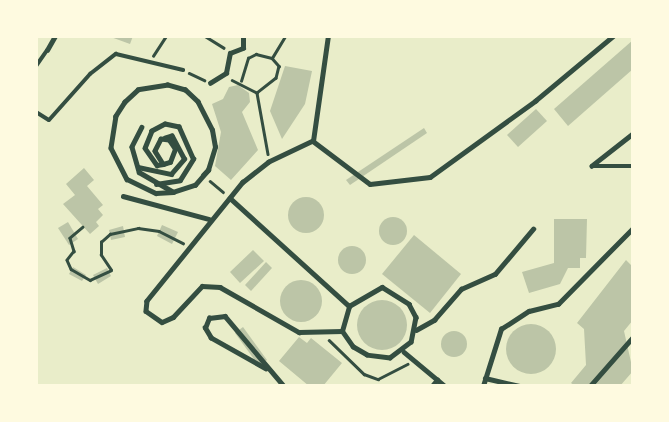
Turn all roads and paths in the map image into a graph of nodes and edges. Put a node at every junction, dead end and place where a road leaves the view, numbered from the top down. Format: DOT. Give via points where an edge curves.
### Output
graph roads {
  1 [pos="55,36"];
  2 [pos="166,36"];
  3 [pos="243,36"];
  4 [pos="285,36"];
  5 [pos="328,36"];
  6 [pos="612,36"];
  7 [pos="47,50"];
  8 [pos="272,58"];
  9 [pos="150,62"];
  10 [pos="36,66"];
  11 [pos="183,70"];
  12 [pos="241,81"];
  13 [pos="228,82"];
  14 [pos="210,83"];
  15 [pos="257,93"];
  16 [pos="36,112"];
  17 [pos="142,127"];
  18 [pos="633,134"];
  19 [pos="161,139"];
  20 [pos="312,141"];
  21 [pos="269,162"];
  22 [pos="162,164"];
  23 [pos="633,166"];
  24 [pos="138,167"];
  25 [pos="208,170"];
  26 [pos="203,175"];
  27 [pos="156,184"];
  28 [pos="173,192"];
  29 [pos="123,196"];
  30 [pos="230,198"];
  31 [pos="209,219"];
  32 [pos="83,227"];
  33 [pos="633,228"];
  34 [pos="533,229"];
  35 [pos="189,246"];
  36 [pos="349,306"];
  37 [pos="416,330"];
  38 [pos="342,331"];
  39 [pos="633,337"];
  40 [pos="404,352"];
  41 [pos="266,369"];
  42 [pos="485,378"];
  43 [pos="437,380"];
  44 [pos="284,386"];
  45 [pos="432,386"];
  46 [pos="445,386"];
  47 [pos="483,386"];
  48 [pos="519,386"];
  49 [pos="590,386"];
  1 -- 7 [label="street"];
  2 -- 9 [label="path"];
  3 -- 14 [label="street" via="243,48 230,52 226,73"];
  4 -- 8 [label="path"];
  5 -- 20 [label="street"];
  6 -- 20 [label="street" via="535,101 430,177 370,184"];
  7 -- 10 [label="lane"];
  8 -- 12 [label="path" via="256,54 248,58"];
  8 -- 15 [label="path" via="278,66 276,78"];
  9 -- 11 [label="lane"];
  9 -- 16 [label="lane" via="116,54 90,74 49,120"];
  11 -- 14 [label="path"];
  12 -- 13 [label="path"];
  12 -- 15 [label="path"];
  15 -- 21 [label="path"];
  17 -- 24 [label="street" via="132,147"];
  18 -- 23 [label="street" via="592,166"];
  19 -- 22 [label="street" via="155,151"];
  19 -- 22 [label="street" via="169,140 175,149 170,162"];
  19 -- 24 [label="street" via="172,136 184,159 171,174"];
  20 -- 21 [label="street"];
  21 -- 30 [label="street"];
  22 -- 27 [label="street" via="157,165 145,148 152,131 165,124 179,127 193,159 180,180"];
  24 -- 27 [label="street"];
  25 -- 26 [label="street"];
  25 -- 28 [label="street" via="195,185"];
  25 -- 28 [label="street" via="215,148 212,130 198,102 185,90 168,85 138,90 116,116 111,133 116,163 138,187"];
  26 -- 30 [label="path"];
  27 -- 28 [label="street"];
  29 -- 31 [label="street"];
  30 -- 31 [label="street"];
  30 -- 36 [label="street"];
  31 -- 35 [label="street"];
  32 -- 35 [label="path" via="70,238 74,251 67,260 72,270 90,280 111,270 101,255 101,242 110,234 145,229"];
  33 -- 42 [label="street" via="558,304 520,315 501,329"];
  34 -- 37 [label="street" via="495,274 461,289 434,320"];
  35 -- 38 [label="street" via="147,301 146,311 151,319 162,322 173,317 202,286 220,288 299,332"];
  36 -- 37 [label="street" via="382,287 409,304 416,317"];
  36 -- 38 [label="street"];
  37 -- 40 [label="street"];
  38 -- 40 [label="street" via="353,347 367,355 390,358"];
  39 -- 49 [label="street"];
  40 -- 43 [label="street"];
  41 -- 41 [label="street" via="211,338 205,328 209,318 225,316"];
  41 -- 44 [label="street"];
  42 -- 47 [label="street"];
  42 -- 48 [label="street"];
  43 -- 45 [label="street"];
  43 -- 46 [label="street"];
}
